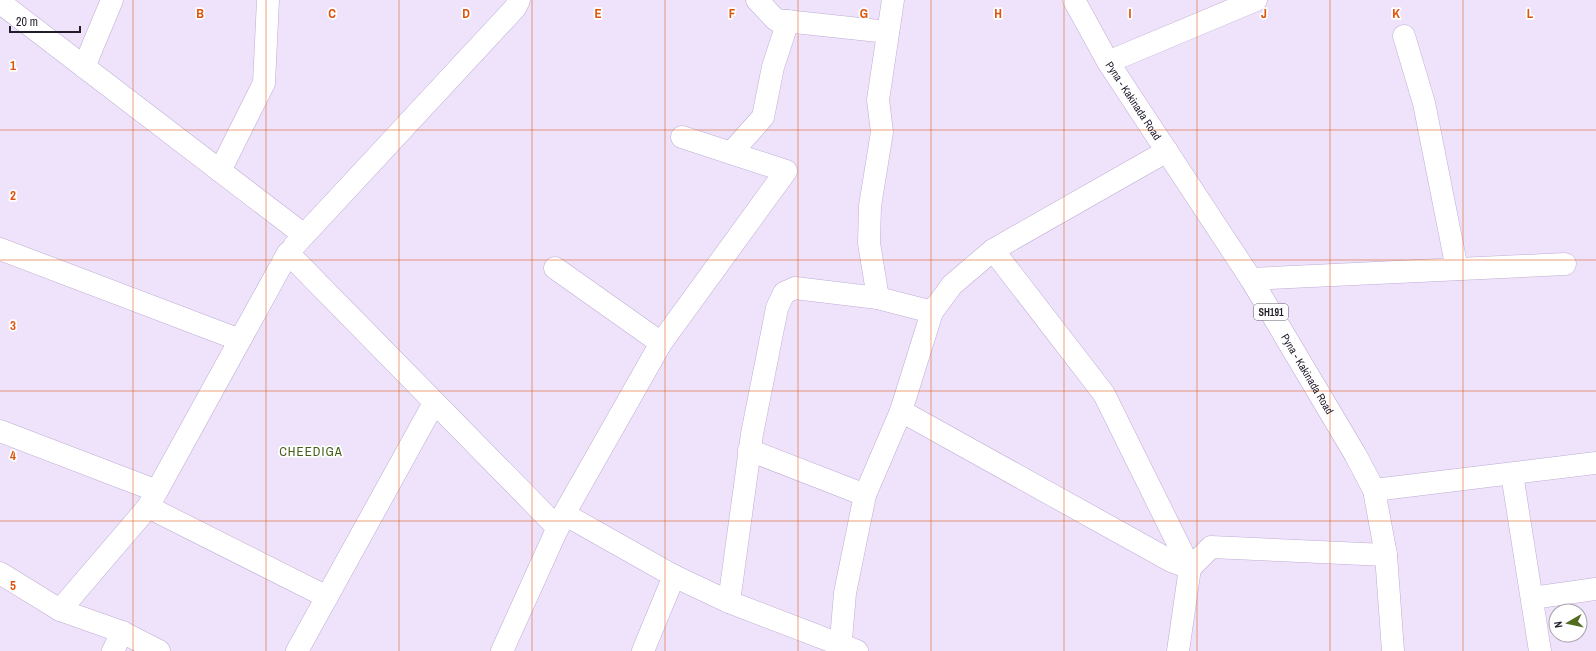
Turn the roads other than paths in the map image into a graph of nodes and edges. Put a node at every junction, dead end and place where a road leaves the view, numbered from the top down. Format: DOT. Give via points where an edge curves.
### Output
graph roads {
  1 [pos="112,0"];
  2 [pos="268,0"];
  3 [pos="519,0"];
  4 [pos="893,0"];
  5 [pos="1074,0"];
  6 [pos="1256,0"];
  7 [pos="759,1"];
  8 [pos="2,11"];
  9 [pos="788,21"];
  10 [pos="888,32"];
  11 [pos="1404,36"];
  12 [pos="1108,62"];
  13 [pos="84,67"];
  14 [pos="682,136"];
  15 [pos="1167,152"];
  16 [pos="731,153"];
  17 [pos="220,171"];
  18 [pos="304,235"];
  19 [pos="0,249"];
  20 [pos="993,250"];
  21 [pos="288,253"];
  22 [pos="1565,264"];
  23 [pos="555,268"];
  24 [pos="1457,269"];
  25 [pos="1251,278"];
  26 [pos="878,298"];
  27 [pos="932,312"];
  28 [pos="240,340"];
  29 [pos="661,343"];
  30 [pos="434,403"];
  31 [pos="901,411"];
  32 [pos="0,432"];
  33 [pos="750,450"];
  34 [pos="1596,464"];
  35 [pos="1512,474"];
  36 [pos="1374,490"];
  37 [pos="864,495"];
  38 [pos="152,499"];
  39 [pos="561,521"];
  40 [pos="1386,555"];
  41 [pos="1190,568"];
  42 [pos="674,576"];
  43 [pos="2,578"];
  44 [pos="1596,589"];
  45 [pos="327,597"];
  46 [pos="1532,598"];
  47 [pos="729,602"];
  48 [pos="60,610"];
  49 [pos="117,642"];
  50 [pos="846,649"];
  51 [pos="159,651"];
  52 [pos="297,651"];
  53 [pos="502,651"];
  54 [pos="643,651"];
  55 [pos="1178,651"];
  56 [pos="1393,651"];
  57 [pos="1540,651"];
  1 -- 13 [label="street"];
  2 -- 17 [label="street" via="264,82"];
  3 -- 18 [label="street" via="515,8"];
  4 -- 10 [label="street"];
  5 -- 12 [label="street, Pyna - Kakinada Road / SH191"];
  6 -- 12 [label="street"];
  7 -- 9 [label="street" via="776,20"];
  8 -- 13 [label="street"];
  9 -- 10 [label="street"];
  9 -- 16 [label="street" via="773,67 763,116"];
  10 -- 26 [label="street" via="878,100 882,132 870,206 869,243"];
  11 -- 24 [label="street" via="1424,103"];
  12 -- 15 [label="street, Pyna - Kakinada Road / SH191"];
  13 -- 17 [label="street"];
  14 -- 16 [label="street"];
  15 -- 20 [label="street"];
  15 -- 25 [label="street, Pyna - Kakinada Road / SH191"];
  16 -- 29 [label="street" via="786,171"];
  17 -- 18 [label="street"];
  18 -- 21 [label="street"];
  19 -- 28 [label="street"];
  20 -- 27 [label="street" via="952,285"];
  20 -- 41 [label="street" via="1104,394"];
  21 -- 28 [label="street"];
  21 -- 30 [label="street"];
  22 -- 24 [label="street"];
  23 -- 29 [label="street"];
  24 -- 25 [label="street"];
  25 -- 36 [label="street, Pyna - Kakinada Road / SH191"];
  26 -- 27 [label="street"];
  26 -- 33 [label="street" via="795,288 784,293 777,308"];
  27 -- 31 [label="street"];
  28 -- 38 [label="street"];
  29 -- 39 [label="street"];
  30 -- 39 [label="street"];
  30 -- 45 [label="street"];
  31 -- 37 [label="street"];
  31 -- 41 [label="street" via="1171,561"];
  32 -- 38 [label="street"];
  33 -- 37 [label="street"];
  33 -- 47 [label="street"];
  34 -- 35 [label="street"];
  35 -- 36 [label="street"];
  35 -- 46 [label="street"];
  36 -- 40 [label="street, Pyna - Kakinada Road / SH191"];
  37 -- 50 [label="street" via="845,593"];
  38 -- 45 [label="street"];
  38 -- 48 [label="street"];
  39 -- 42 [label="street"];
  39 -- 53 [label="street"];
  40 -- 41 [label="street" via="1211,547"];
  40 -- 56 [label="street, Pyna - Kakinada Road / SH191"];
  41 -- 55 [label="street"];
  42 -- 47 [label="street"];
  42 -- 54 [label="street"];
  43 -- 48 [label="street"];
  44 -- 46 [label="street"];
  45 -- 52 [label="street"];
  46 -- 57 [label="street"];
  47 -- 50 [label="street"];
  48 -- 49 [label="street"];
  49 -- 51 [label="street"];
}
